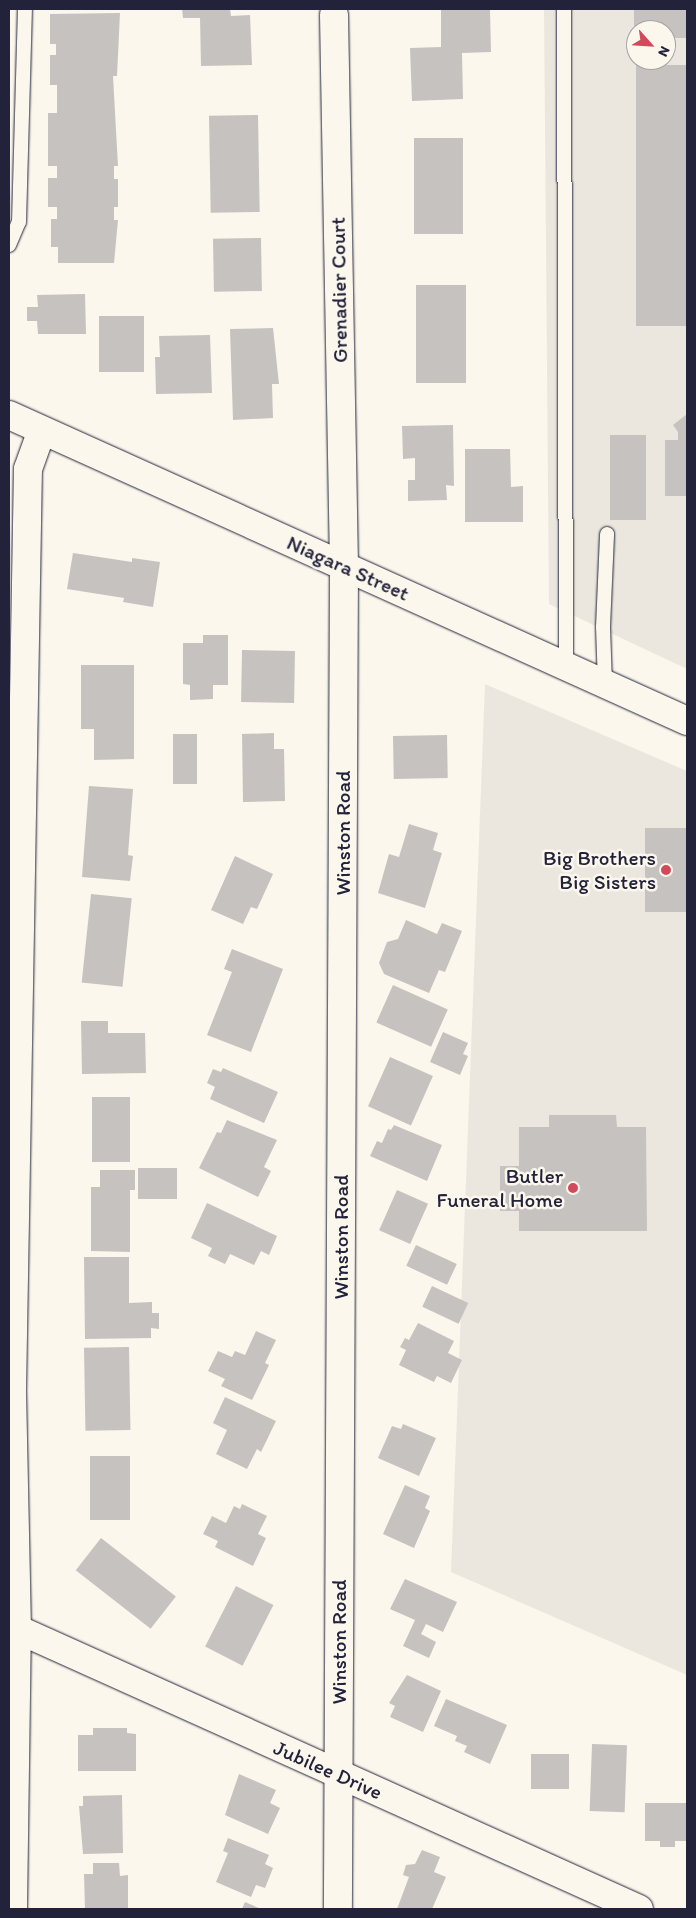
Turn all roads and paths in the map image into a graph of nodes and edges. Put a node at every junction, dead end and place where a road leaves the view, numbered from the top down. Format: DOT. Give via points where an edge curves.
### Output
graph roads {
  1 [pos="25,9"];
  2 [pos="564,9"];
  3 [pos="334,11"];
  4 [pos="9,245"];
  5 [pos="9,415"];
  6 [pos="42,430"];
  7 [pos="606,534"];
  8 [pos="344,566"];
  9 [pos="566,666"];
  10 [pos="605,684"];
  11 [pos="687,721"];
  12 [pos="10,1392"];
  13 [pos="17,1629"];
  14 [pos="338,1775"];
  15 [pos="13,1909"];
  16 [pos="338,1909"];
  17 [pos="640,1909"];
  1 -- 4 [label="lane" via="19,222"];
  2 -- 9 [label="lane"];
  3 -- 8 [label="street, Grenadier Court"];
  5 -- 6 [label="street, Niagara Street"];
  6 -- 8 [label="street, Niagara Street"];
  6 -- 12 [label="street" via="28,470"];
  7 -- 10 [label="lane"];
  8 -- 9 [label="street, Niagara Street"];
  8 -- 14 [label="street, Winston Road"];
  9 -- 10 [label="street, Niagara Street"];
  10 -- 11 [label="street, Niagara Street"];
  12 -- 13 [label="street"];
  13 -- 14 [label="street, Jubilee Drive"];
  13 -- 15 [label="street"];
  14 -- 16 [label="street, Winston Road"];
  14 -- 17 [label="street, Jubilee Drive"];
}
